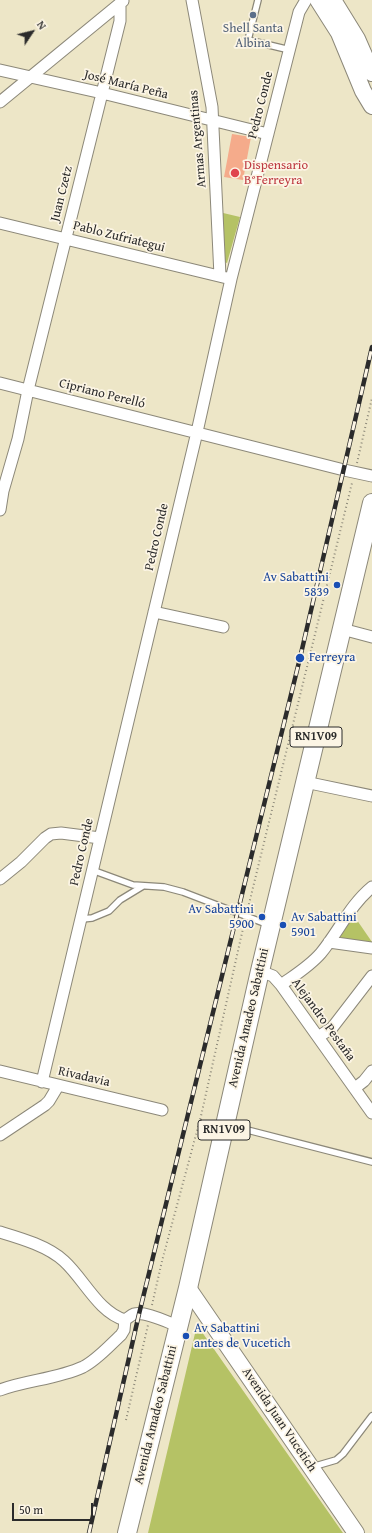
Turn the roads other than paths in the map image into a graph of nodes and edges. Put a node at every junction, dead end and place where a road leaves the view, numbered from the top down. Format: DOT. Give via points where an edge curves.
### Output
graph roads {
  1 [pos="192,0"];
  2 [pos="258,0"];
  3 [pos="306,0"];
  4 [pos="318,0"];
  5 [pos="333,0"];
  6 [pos="122,2"];
  7 [pos="290,50"];
  8 [pos="0,70"];
  9 [pos="372,73"];
  10 [pos="31,77"];
  11 [pos="102,93"];
  12 [pos="0,102"];
  13 [pos="372,106"];
  14 [pos="213,121"];
  15 [pos="268,134"];
  16 [pos="0,223"];
  17 [pos="66,238"];
  18 [pos="220,276"];
  19 [pos="232,279"];
  20 [pos="0,383"];
  21 [pos="28,390"];
  22 [pos="197,432"];
  23 [pos="372,476"];
  24 [pos="372,503"];
  25 [pos="0,510"];
  26 [pos="154,612"];
  27 [pos="223,627"];
  28 [pos="342,629"];
  29 [pos="372,637"];
  30 [pos="305,782"];
  31 [pos="372,796"];
  32 [pos="100,838"];
  33 [pos="92,870"];
  34 [pos="0,879"];
  35 [pos="143,886"];
  36 [pos="372,888"];
  37 [pos="82,919"];
  38 [pos="270,926"];
  39 [pos="330,942"];
  40 [pos="372,948"];
  41 [pos="260,971"];
  42 [pos="372,976"];
  43 [pos="281,985"];
  44 [pos="318,1037"];
  45 [pos="0,1071"];
  46 [pos="372,1071"];
  47 [pos="42,1082"];
  48 [pos="58,1086"];
  49 [pos="355,1088"];
  50 [pos="162,1110"];
  51 [pos="372,1113"];
  52 [pos="226,1124"];
  53 [pos="0,1135"];
  54 [pos="372,1162"];
  55 [pos="0,1232"];
  56 [pos="188,1288"];
  57 [pos="125,1320"];
  58 [pos="178,1326"];
  59 [pos="0,1390"];
  60 [pos="372,1416"];
  61 [pos="311,1467"];
  62 [pos="127,1533"];
  63 [pos="356,1533"];
  1 -- 14 [label="street, Armas Argentinas"];
  2 -- 7 [label="lane" via="248,40"];
  3 -- 7 [label="street, Pedro Conde" via="299,12"];
  4 -- 13 [label="main road" via="339,33 363,91"];
  5 -- 9 [label="main road" via="357,39"];
  6 -- 10 [label="street"];
  6 -- 11 [label="street, Juan Czetz" via="120,22"];
  7 -- 15 [label="street, Pedro Conde"];
  8 -- 10 [label="street, José María Peña"];
  10 -- 11 [label="street, José María Peña"];
  10 -- 12 [label="street"];
  11 -- 14 [label="street, José María Peña"];
  11 -- 17 [label="street, Juan Czetz"];
  14 -- 15 [label="street, José María Peña"];
  14 -- 18 [label="street, Armas Argentinas"];
  15 -- 19 [label="street, Pedro Conde"];
  16 -- 17 [label="street, Pablo Zufriategui"];
  17 -- 18 [label="street, Pablo Zufriategui"];
  17 -- 21 [label="street, Juan Czetz"];
  18 -- 19 [label="street, Pablo Zufriategui"];
  19 -- 22 [label="street, Pedro Conde"];
  20 -- 21 [label="street, Cipriano Perelló"];
  21 -- 22 [label="street, Cipriano Perelló"];
  21 -- 25 [label="street, Juan Czetz"];
  22 -- 23 [label="street, Cipriano Perelló"];
  22 -- 26 [label="street, Pedro Conde"];
  24 -- 28 [label="main road, Avenida Amadeo Sabattini / RN1V09"];
  26 -- 27 [label="street"];
  26 -- 32 [label="street, Pedro Conde"];
  28 -- 29 [label="street"];
  28 -- 30 [label="main road, Avenida Amadeo Sabattini / RN1V09"];
  30 -- 31 [label="street"];
  30 -- 38 [label="main road, Avenida Amadeo Sabattini / RN1V09"];
  32 -- 33 [label="street, Pedro Conde"];
  32 -- 34 [label="street" via="52,834"];
  33 -- 35 [label="lane"];
  33 -- 37 [label="street, Pedro Conde"];
  35 -- 37 [label="lane" via="120,900 109,911"];
  35 -- 38 [label="lane" via="164,887 183,892"];
  36 -- 39 [label="street" via="353,907"];
  37 -- 47 [label="street, Pedro Conde"];
  38 -- 41 [label="main road, Avenida Amadeo Sabattini / RN1V09"];
  39 -- 40 [label="street"];
  39 -- 43 [label="street" via="308,967"];
  41 -- 43 [label="street, Alejandro Pestaña" via="272,976"];
  41 -- 52 [label="main road, Avenida Amadeo Sabattini / RN1V09"];
  42 -- 44 [label="street" via="332,1028"];
  43 -- 44 [label="street, Alejandro Pestaña"];
  44 -- 49 [label="street, Alejandro Pestaña"];
  45 -- 47 [label="street, Rivadavia"];
  46 -- 49 [label="street"];
  47 -- 48 [label="street, Rivadavia"];
  48 -- 50 [label="street, Rivadavia"];
  48 -- 53 [label="street" via="49,1102"];
  49 -- 51 [label="street, Alejandro Pestaña"];
  52 -- 54 [label="lane"];
  52 -- 56 [label="main road, Avenida Amadeo Sabattini / RN1V09"];
  55 -- 57 [label="street" via="53,1252 71,1267 109,1311"];
  56 -- 58 [label="main road, Avenida Amadeo Sabattini / RN1V09"];
  56 -- 61 [label="main road, Avenida Juan Vucetich"];
  57 -- 58 [label="street" via="133,1314 150,1315"];
  57 -- 59 [label="street" via="121,1335 83,1367"];
  58 -- 62 [label="main road, Avenida Amadeo Sabattini / RN1V09"];
  60 -- 61 [label="lane" via="336,1460"];
  61 -- 63 [label="main road, Avenida Juan Vucetich"];
}
